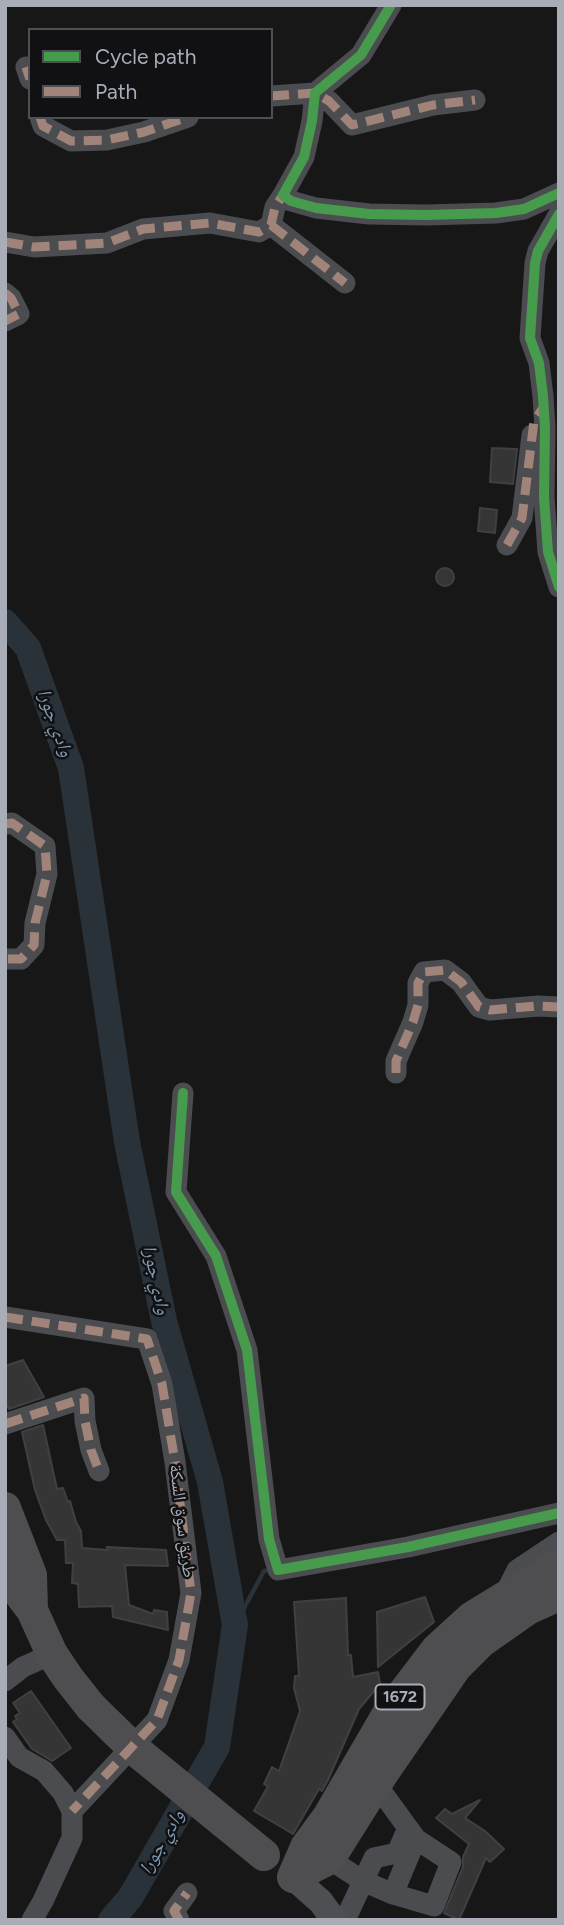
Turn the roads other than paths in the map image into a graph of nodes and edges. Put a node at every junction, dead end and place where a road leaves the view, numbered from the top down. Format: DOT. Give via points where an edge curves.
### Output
graph roads {
  1 [pos="391,5"];
  2 [pos="315,93"];
  3 [pos="273,96"];
  4 [pos="475,100"];
  5 [pos="41,119"];
  6 [pos="182,119"];
  7 [pos="559,193"];
  8 [pos="283,195"];
  9 [pos="559,214"];
  10 [pos="271,225"];
  11 [pos="5,242"];
  12 [pos="345,283"];
  13 [pos="5,293"];
  14 [pos="5,321"];
  15 [pos="543,408"];
  16 [pos="507,545"];
  17 [pos="559,587"];
  18 [pos="5,824"];
  19 [pos="5,959"];
  20 [pos="559,1007"];
  21 [pos="396,1073"];
  22 [pos="183,1093"];
  23 [pos="5,1317"];
  24 [pos="5,1424"];
  25 [pos="99,1471"];
  26 [pos="5,1508"];
  27 [pos="559,1513"];
  28 [pos="559,1542"];
  29 [pos="559,1564"];
  30 [pos="5,1571"];
  31 [pos="559,1595"];
  32 [pos="503,1598"];
  33 [pos="32,1610"];
  34 [pos="52,1654"];
  35 [pos="5,1681"];
  36 [pos="5,1737"];
  37 [pos="376,1784"];
  38 [pos="72,1811"];
  39 [pos="412,1833"];
  40 [pos="329,1858"];
  41 [pos="293,1877"];
  42 [pos="378,1887"];
  43 [pos="187,1894"];
  44 [pos="173,1917"];
  45 [pos="32,1920"];
  46 [pos="334,1920"];
  47 [pos="345,1920"];
  1 -- 2 [label="street" via="361,55"];
  2 -- 3 [label="street"];
  2 -- 4 [label="street" via="352,125"];
  2 -- 8 [label="street" via="303,157"];
  5 -- 6 [label="street" via="43,126 71,141 107,140"];
  7 -- 8 [label="street" via="524,209 426,215 316,208"];
  8 -- 10 [label="street"];
  9 -- 15 [label="street" via="535,264 530,338 539,363"];
  10 -- 11 [label="street" via="259,232 210,223 142,229 107,243 34,247"];
  10 -- 12 [label="street"];
  13 -- 14 [label="street" via="19,314"];
  15 -- 16 [label="street" via="534,421 523,518"];
  15 -- 17 [label="street" via="548,551"];
  18 -- 19 [label="street" via="12,823 45,846 47,874 34,945 21,959"];
  20 -- 21 [label="street" via="490,1010 479,1007 461,982 445,970 424,972"];
  22 -- 27 [label="street" via="176,1192 216,1256 247,1350 269,1539 278,1570"];
  23 -- 38 [label="street, طريق سوق السكة" via="147,1339 162,1384 175,1462 191,1593 179,1660 157,1720"];
  24 -- 25 [label="street" via="84,1398 91,1450"];
  26 -- 33 [label="highway" via="31,1574"];
  28 -- 32 [label="street" via="517,1570"];
  29 -- 32 [label="highway, 1672"];
  30 -- 33 [label="highway"];
  31 -- 37 [label="highway, 1672" via="528,1609 481,1642 456,1667"];
  32 -- 41 [label="highway, 1672" via="471,1618 418,1673 306,1847"];
  33 -- 34 [label="highway"];
  34 -- 35 [label="street"];
  34 -- 41 [label="highway, bridge" via="91,1707 134,1749"];
  36 -- 38 [label="street" via="19,1757 44,1772"];
  37 -- 39 [label="street"];
  37 -- 40 [label="highway, 1672"];
  38 -- 45 [label="street" via="72,1838"];
  39 -- 42 [label="street" via="404,1863"];
  39 -- 42 [label="street" via="397,1853 374,1858"];
  39 -- 42 [label="street" via="451,1862 434,1906"];
  40 -- 41 [label="highway, 1672"];
  40 -- 42 [label="street"];
  41 -- 46 [label="main road"];
  42 -- 47 [label="street"];
  43 -- 44 [label="street"];
}
